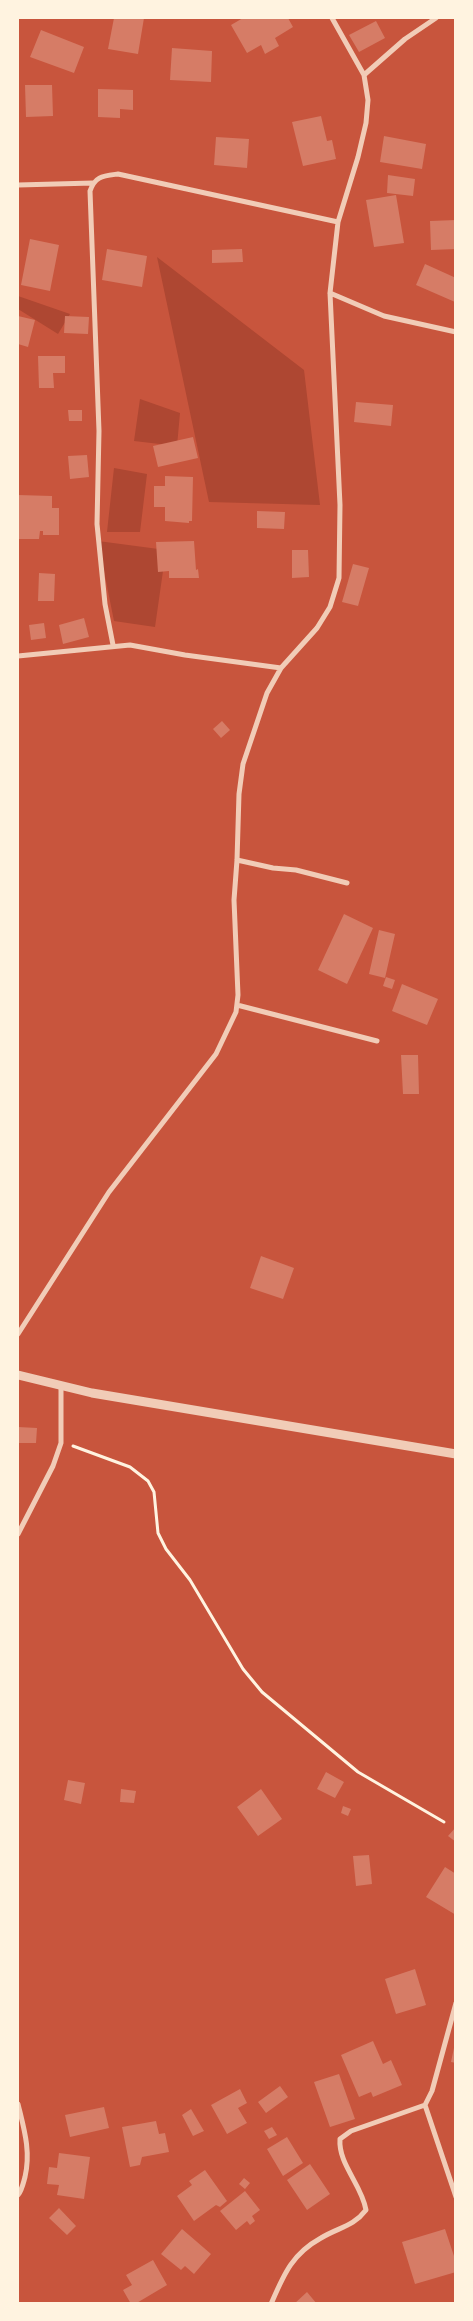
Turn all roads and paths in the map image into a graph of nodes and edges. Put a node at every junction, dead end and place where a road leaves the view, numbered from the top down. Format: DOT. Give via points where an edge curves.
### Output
graph roads {
  1 [pos="332,18"];
  2 [pos="436,18"];
  3 [pos="364,75"];
  4 [pos="93,183"];
  5 [pos="18,185"];
  6 [pos="338,222"];
  7 [pos="330,294"];
  8 [pos="456,332"];
  9 [pos="113,645"];
  10 [pos="18,656"];
  11 [pos="281,668"];
  12 [pos="238,860"];
  13 [pos="347,883"];
  14 [pos="237,1006"];
  15 [pos="377,1041"];
  16 [pos="18,1334"];
  17 [pos="18,1375"];
  18 [pos="62,1386"];
  19 [pos="61,1443"];
  20 [pos="456,1454"];
  21 [pos="18,1534"];
  22 [pos="444,1822"];
  23 [pos="456,2003"];
  24 [pos="18,2104"];
  25 [pos="425,2105"];
  26 [pos="18,2195"];
  27 [pos="456,2197"];
  28 [pos="271,2304"];
  1 -- 3 [label="street"];
  2 -- 3 [label="street" via="405,39"];
  3 -- 6 [label="street" via="368,100 366,123"];
  4 -- 5 [label="street"];
  4 -- 6 [label="street" via="100,176 118,174"];
  4 -- 9 [label="street" via="90,191 100,431 97,524 105,604"];
  6 -- 7 [label="street"];
  7 -- 8 [label="street" via="384,316"];
  7 -- 11 [label="street" via="340,505 339,578 330,607"];
  9 -- 10 [label="street"];
  9 -- 11 [label="street"];
  11 -- 12 [label="street" via="267,693 243,764"];
  12 -- 13 [label="street"];
  12 -- 14 [label="street" via="234,900"];
  14 -- 15 [label="street"];
  14 -- 16 [label="street" via="216,1054 109,1192"];
  17 -- 18 [label="street"];
  18 -- 19 [label="street"];
  18 -- 20 [label="street"];
  19 -- 21 [label="street" via="54,1466"];
  19 -- 22 [label="path" via="130,1467 148,1481 154,1492 158,1532 166,1549 190,1580 243,1669 262,1692 358,1772"];
  23 -- 25 [label="street" via="432,2091"];
  24 -- 26 [label="street" via="29,2160"];
  25 -- 27 [label="street"];
  25 -- 28 [label="street" via="351,2131 340,2139 339,2151 364,2199 366,2210 358,2221 321,2238 298,2255 288,2266"];
}
